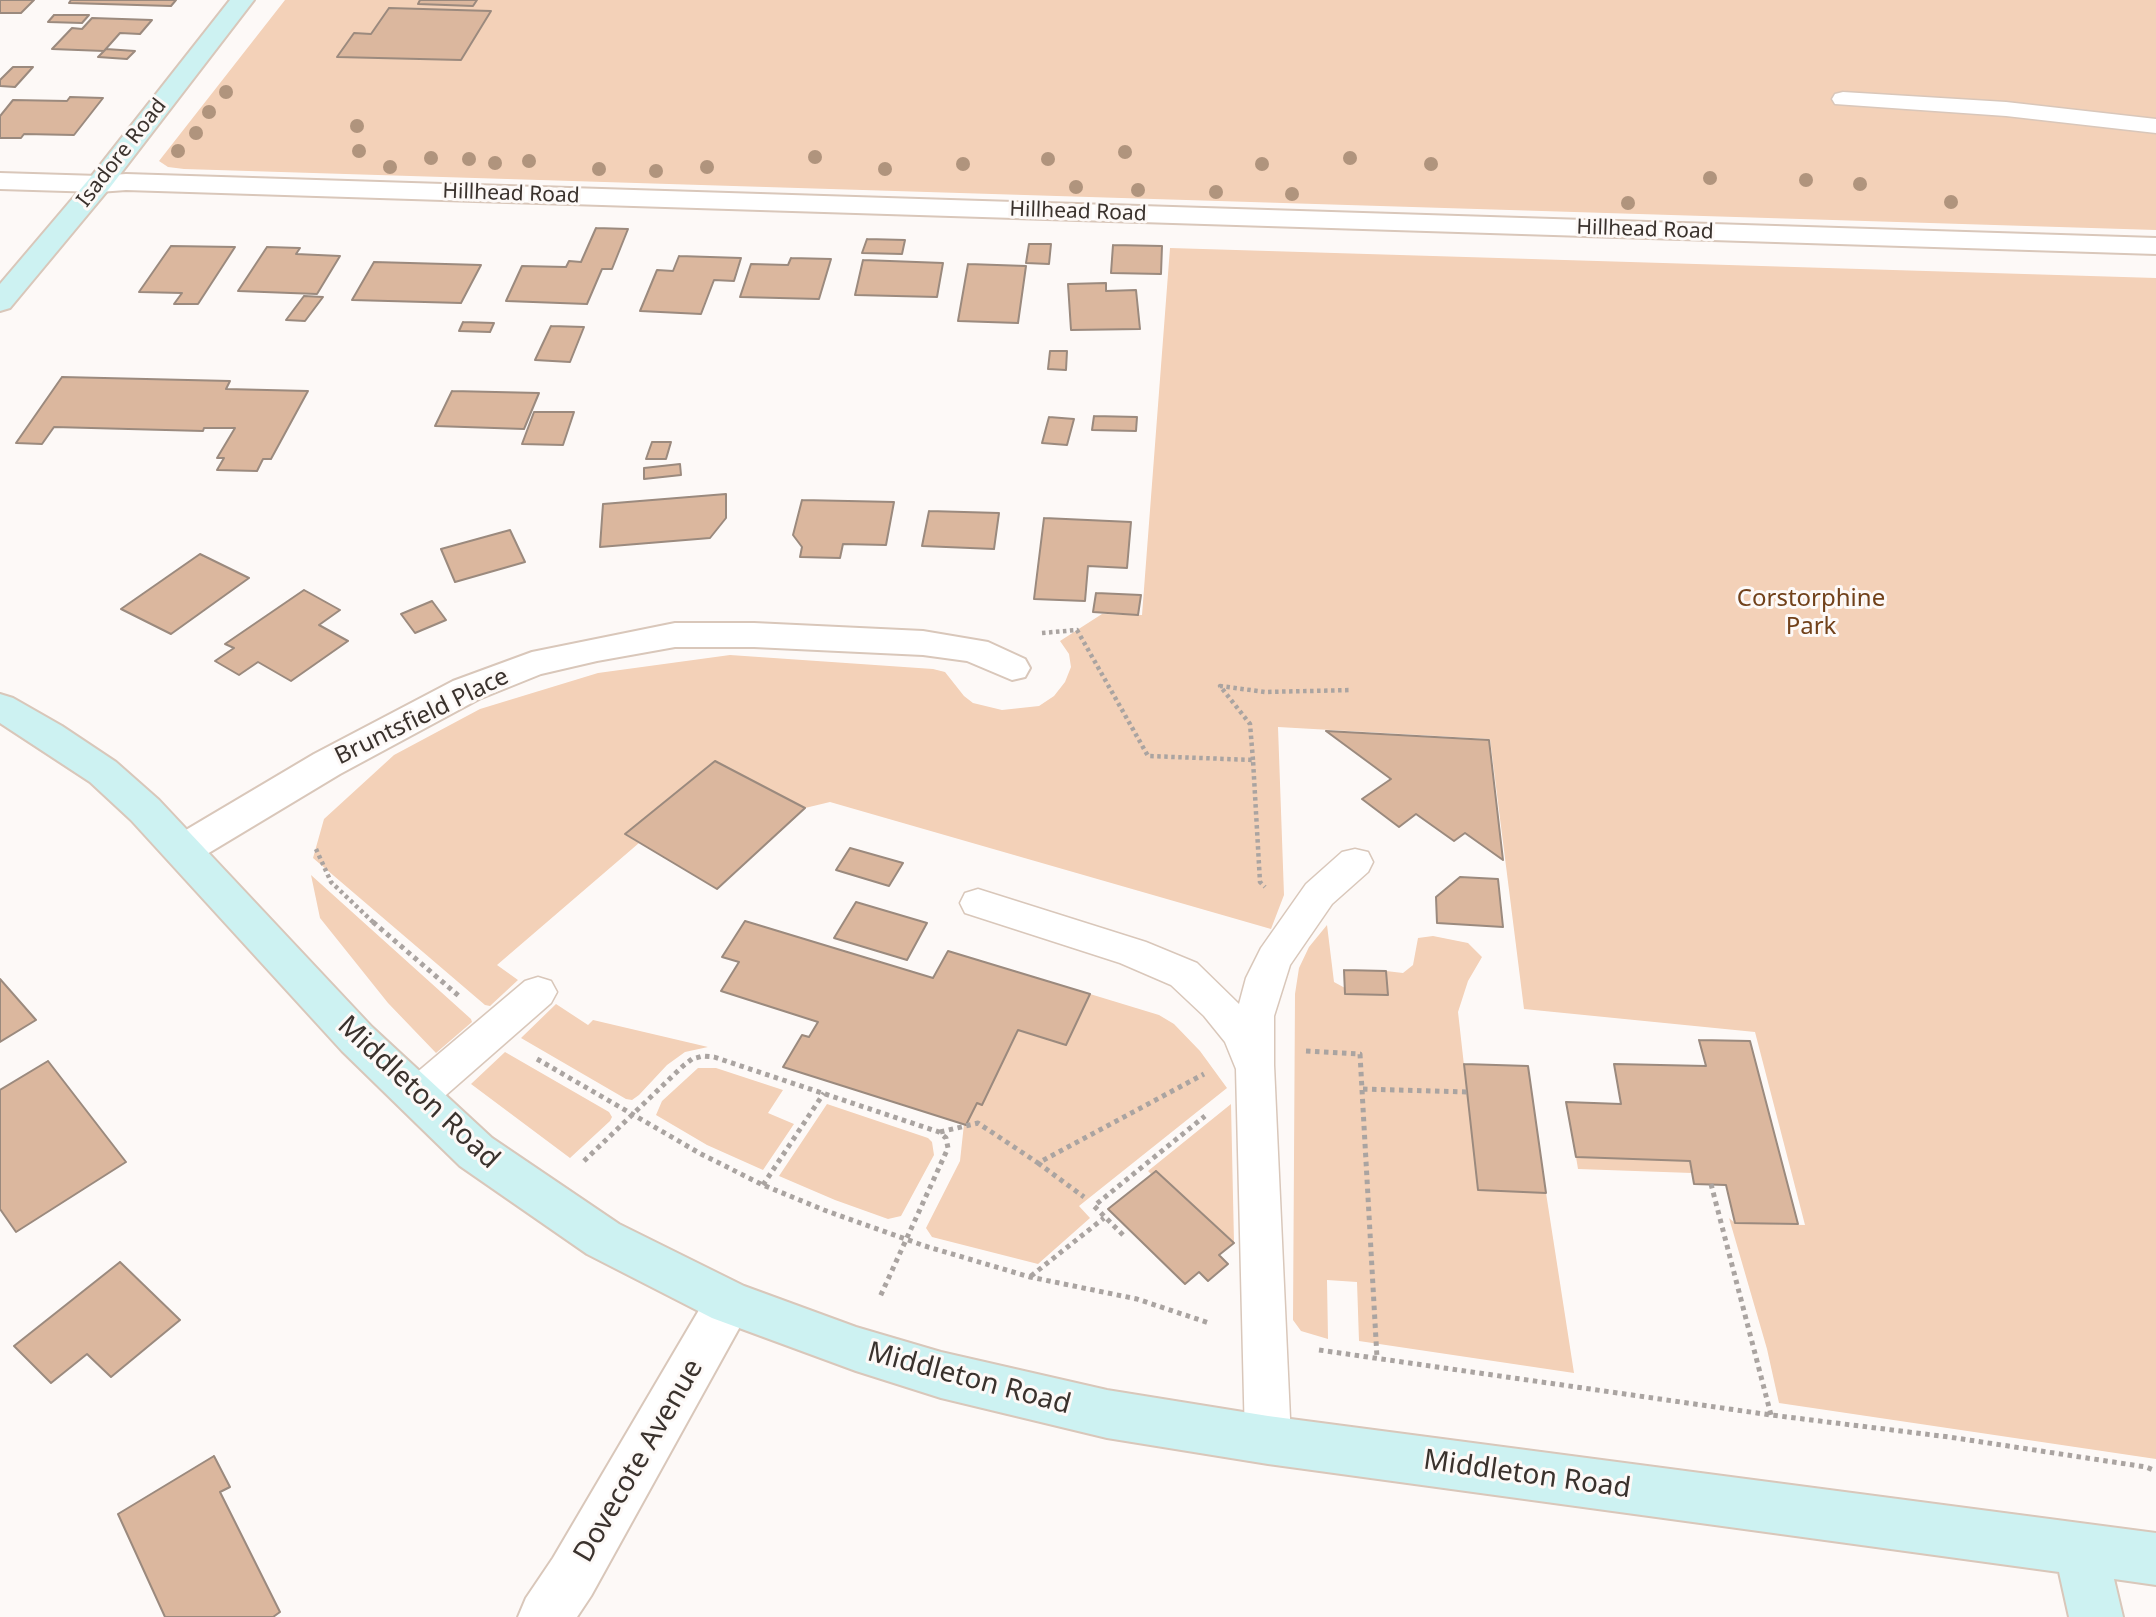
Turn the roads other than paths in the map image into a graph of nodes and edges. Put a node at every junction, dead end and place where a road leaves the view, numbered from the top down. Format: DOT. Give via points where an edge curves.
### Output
graph roads {
  1 [pos="242,0"];
  2 [pos="1843,99"];
  3 [pos="2156,126"];
  4 [pos="0,181"];
  5 [pos="99,184"];
  6 [pos="2156,246"];
  7 [pos="0,302"];
  8 [pos="1012,668"];
  9 [pos="0,707"];
  10 [pos="183,849"];
  11 [pos="1355,862"];
  12 [pos="978,903"];
  13 [pos="538,992"];
  14 [pos="1254,1061"];
  15 [pos="416,1097"];
  16 [pos="729,1303"];
  17 [pos="1268,1440"];
  18 [pos="2080,1550"];
  19 [pos="2156,1559"];
  20 [pos="545,1617"];
  21 [pos="2096,1617"];
  1 -- 5 [label="street, Isadore Road"];
  2 -- 3 [label="lane" via="2006,109"];
  4 -- 5 [label="street, Hillhead Road"];
  5 -- 6 [label="street, Hillhead Road"];
  5 -- 7 [label="street, Isadore Road"];
  8 -- 10 [label="street, Bruntsfield Place" via="975,650 923,643 754,635 674,635 597,649 532,664 466,690 327,764"];
  9 -- 10 [label="street, Middleton Road" via="103,772"];
  10 -- 15 [label="street, Middleton Road"];
  11 -- 14 [label="lane" via="1319,894 1265,978 1255,1016"];
  12 -- 14 [label="lane" via="1133,952 1184,974 1218,1005 1241,1034"];
  13 -- 15 [label="lane"];
  14 -- 17 [label="lane"];
  15 -- 16 [label="street, Middleton Road" via="476,1152 543,1200 603,1239"];
  16 -- 17 [label="street, Middleton Road" via="941,1376 1107,1414"];
  16 -- 20 [label="street, Dovecote Avenue"];
  17 -- 18 [label="street, Middleton Road"];
  18 -- 19 [label="street, Middleton Road"];
  18 -- 21 [label="street"];
}
